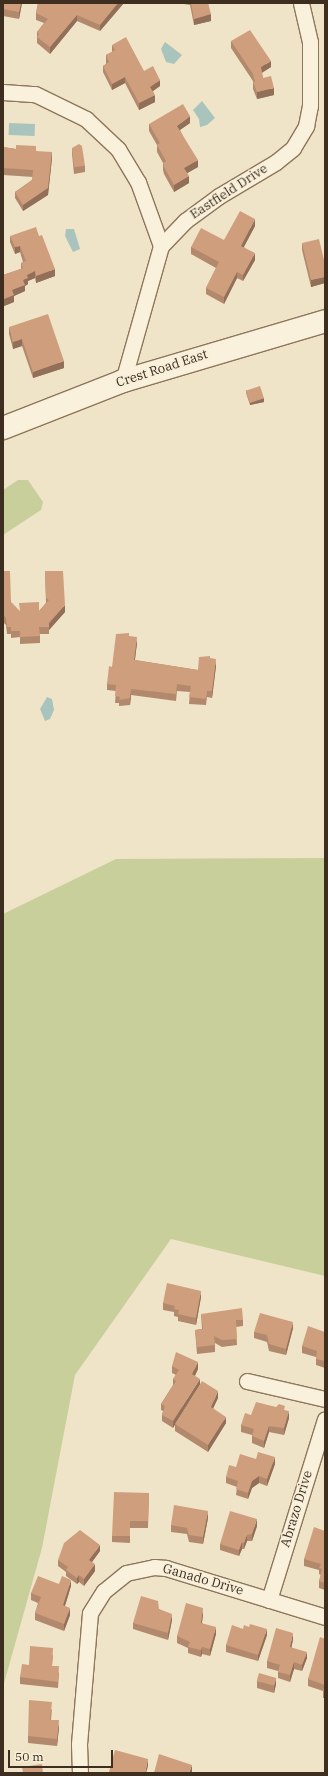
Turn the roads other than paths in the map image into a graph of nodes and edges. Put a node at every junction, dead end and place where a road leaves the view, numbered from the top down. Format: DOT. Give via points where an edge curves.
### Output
graph roads {
  1 [pos="301,3"];
  2 [pos="3,92"];
  3 [pos="161,246"];
  4 [pos="325,321"];
  5 [pos="123,381"];
  6 [pos="3,428"];
  7 [pos="247,1381"];
  8 [pos="325,1399"];
  9 [pos="325,1419"];
  10 [pos="269,1600"];
  11 [pos="325,1617"];
  12 [pos="80,1773"];
  1 -- 3 [label="street, Eastfield Drive" via="310,42 310,106 306,126 292,148 276,162 219,196 185,221"];
  2 -- 3 [label="street" via="35,94 86,119 118,149 138,182"];
  3 -- 5 [label="street, Eastfield Drive"];
  4 -- 5 [label="street, Crest Road East"];
  5 -- 6 [label="street, Crest Road East"];
  7 -- 8 [label="street"];
  9 -- 10 [label="street, Abrazo Drive"];
  10 -- 11 [label="street, Ganado Drive"];
  10 -- 12 [label="street, Ganado Drive" via="166,1568 154,1567 126,1573 104,1591 90,1613 78,1744"];
}
